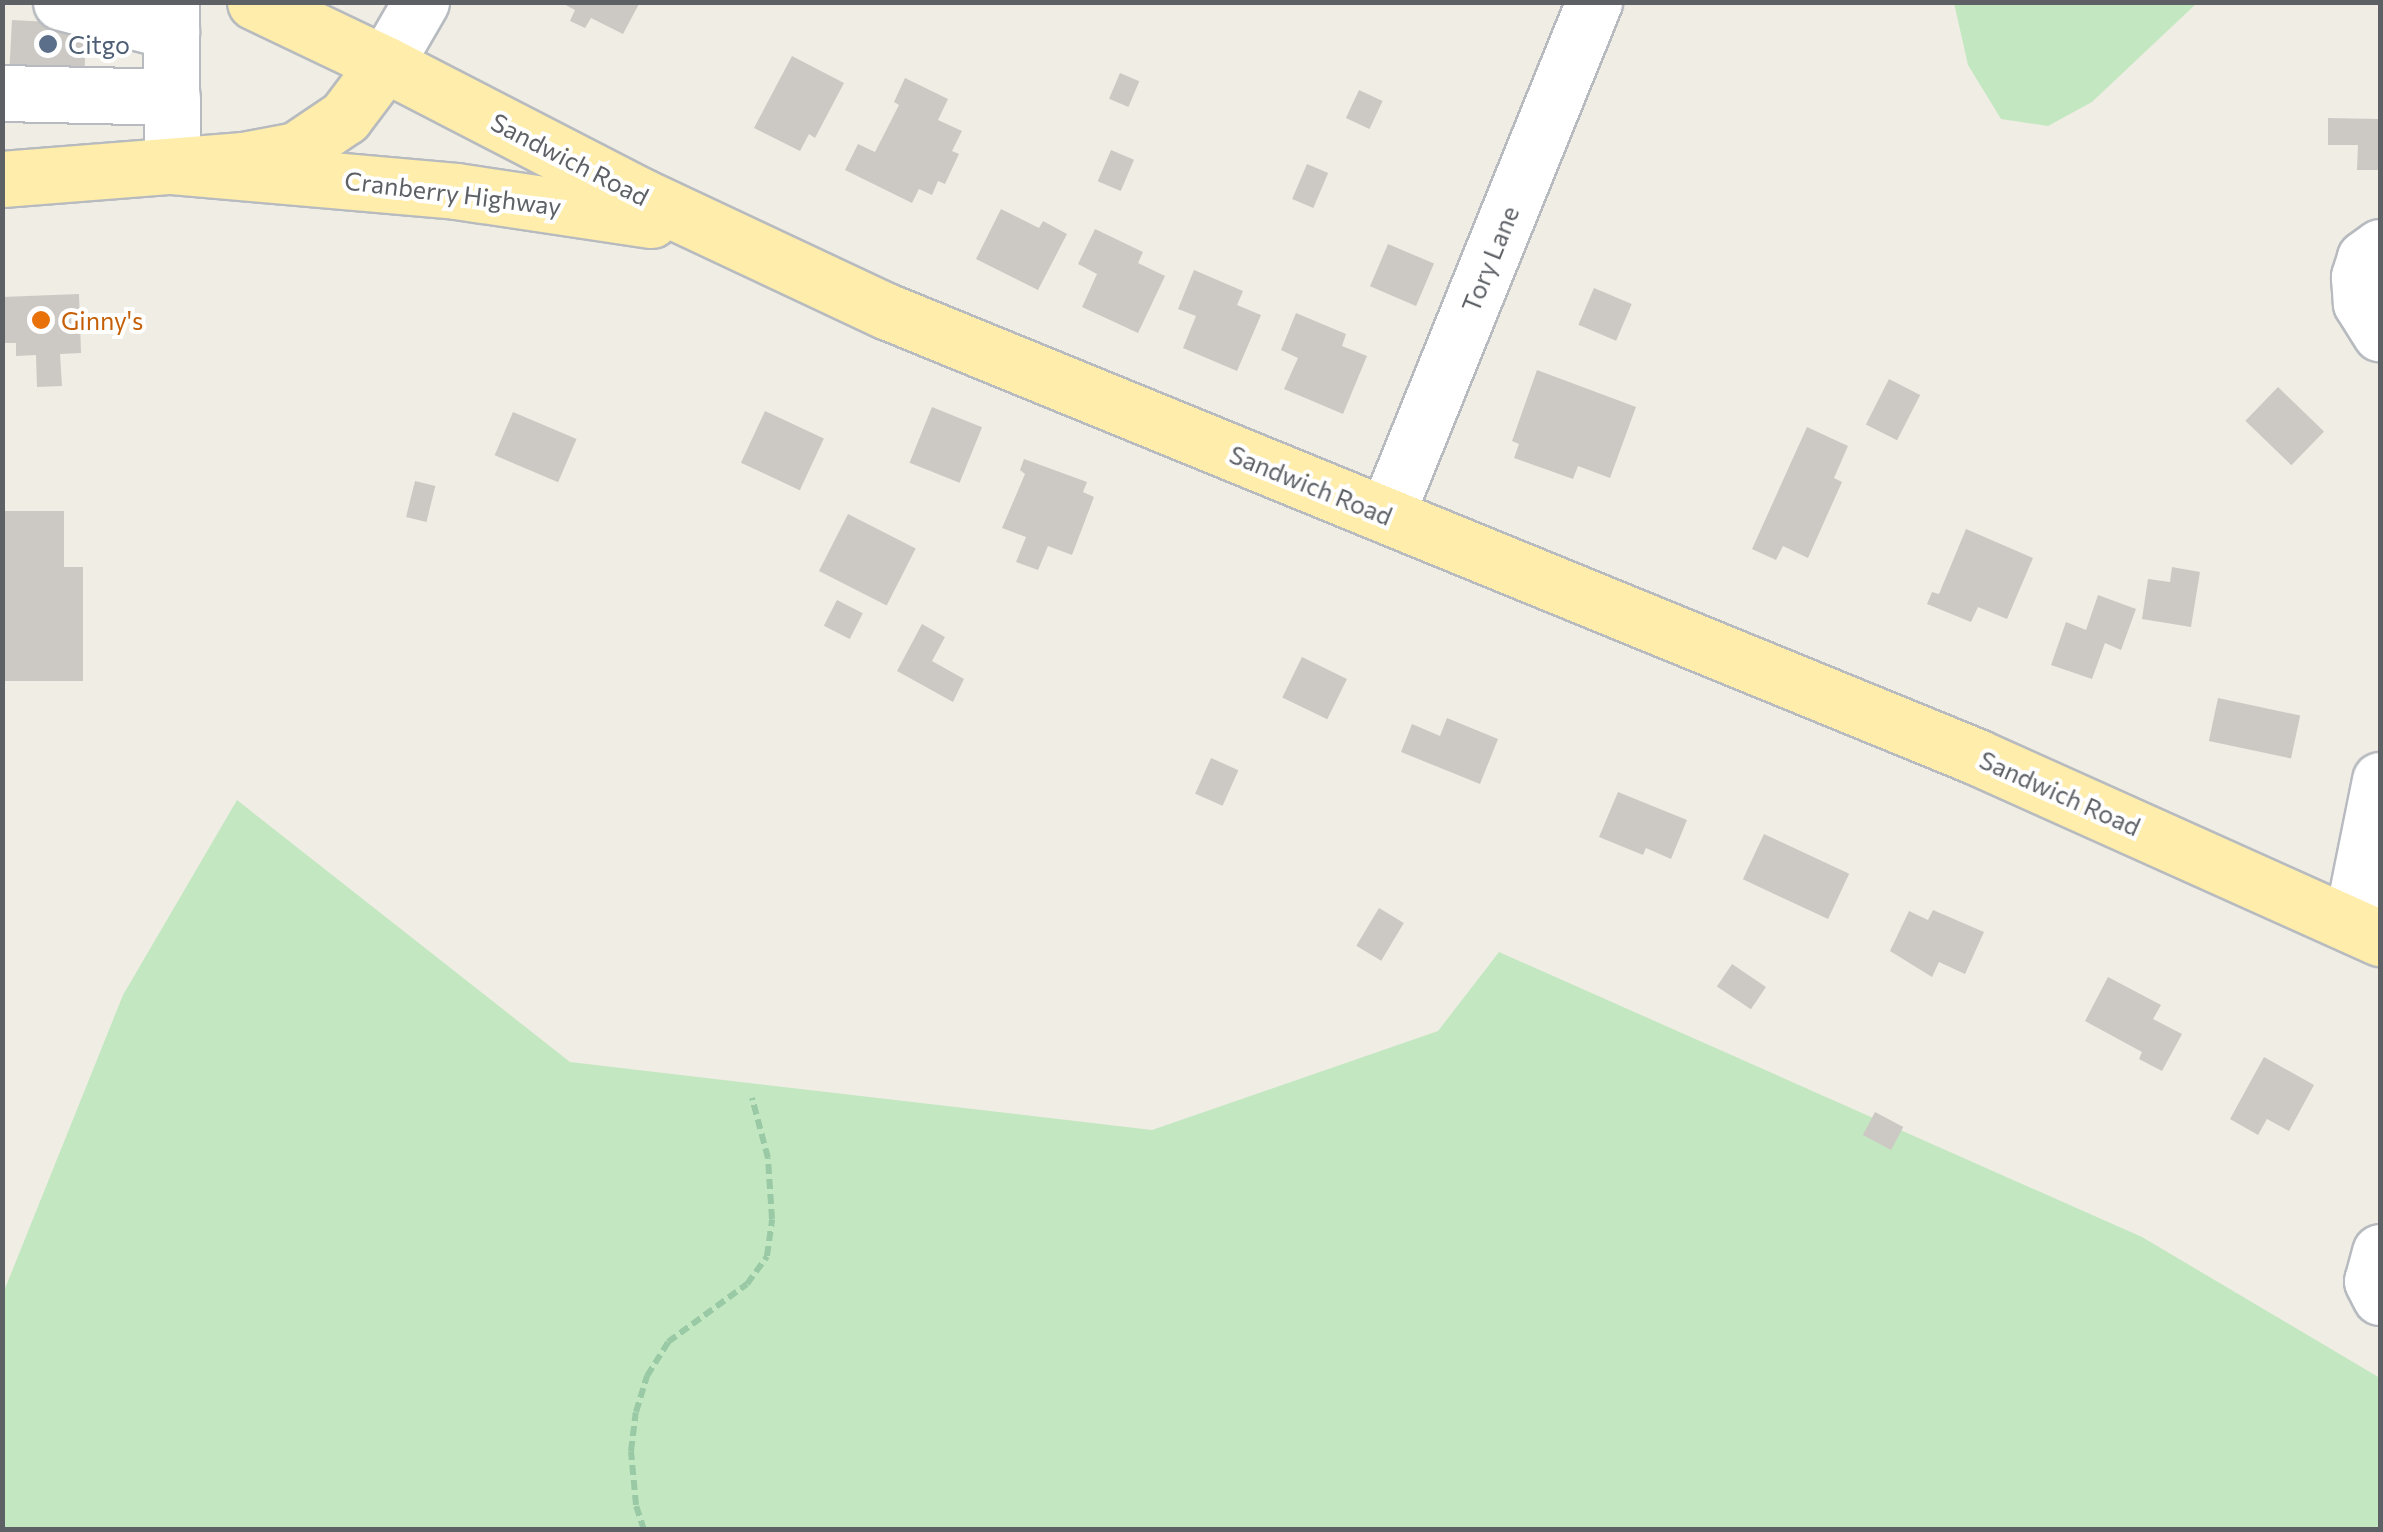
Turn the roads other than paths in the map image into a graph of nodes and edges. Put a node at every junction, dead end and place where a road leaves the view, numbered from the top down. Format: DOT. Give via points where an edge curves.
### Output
graph roads {
  1 [pos="61,2"];
  2 [pos="421,2"];
  3 [pos="1594,2"];
  4 [pos="275,7"];
  5 [pos="171,17"];
  6 [pos="386,64"];
  7 [pos="2,92"];
  8 [pos="172,98"];
  9 [pos="172,166"];
  10 [pos="2,179"];
  11 [pos="732,240"];
  12 [pos="2380,248"];
  13 [pos="2380,333"];
  14 [pos="1386,515"];
  15 [pos="2380,780"];
  16 [pos="2366,931"];
  17 [pos="2380,1252"];
  18 [pos="2380,1297"];
  1 -- 5 [label="street"];
  2 -- 6 [label="street"];
  3 -- 14 [label="street, Tory Lane"];
  4 -- 6 [label="main road, Sandwich Road"];
  5 -- 8 [label="street"];
  6 -- 9 [label="main road, Cranberry Highway" via="345,117 296,150"];
  6 -- 11 [label="main road, Sandwich Road"];
  7 -- 8 [label="street"];
  8 -- 9 [label="street"];
  9 -- 10 [label="main road, Cranberry Highway"];
  9 -- 11 [label="main road, Cranberry Highway" via="456,190 593,209"];
  11 -- 14 [label="main road, Sandwich Road" via="1006,363"];
  12 -- 13 [label="street" via="2364,258 2359,277 2360,302"];
  14 -- 16 [label="main road, Sandwich Road" via="1977,756"];
  15 -- 16 [label="street"];
  17 -- 18 [label="street" via="2372,1281"];
}
